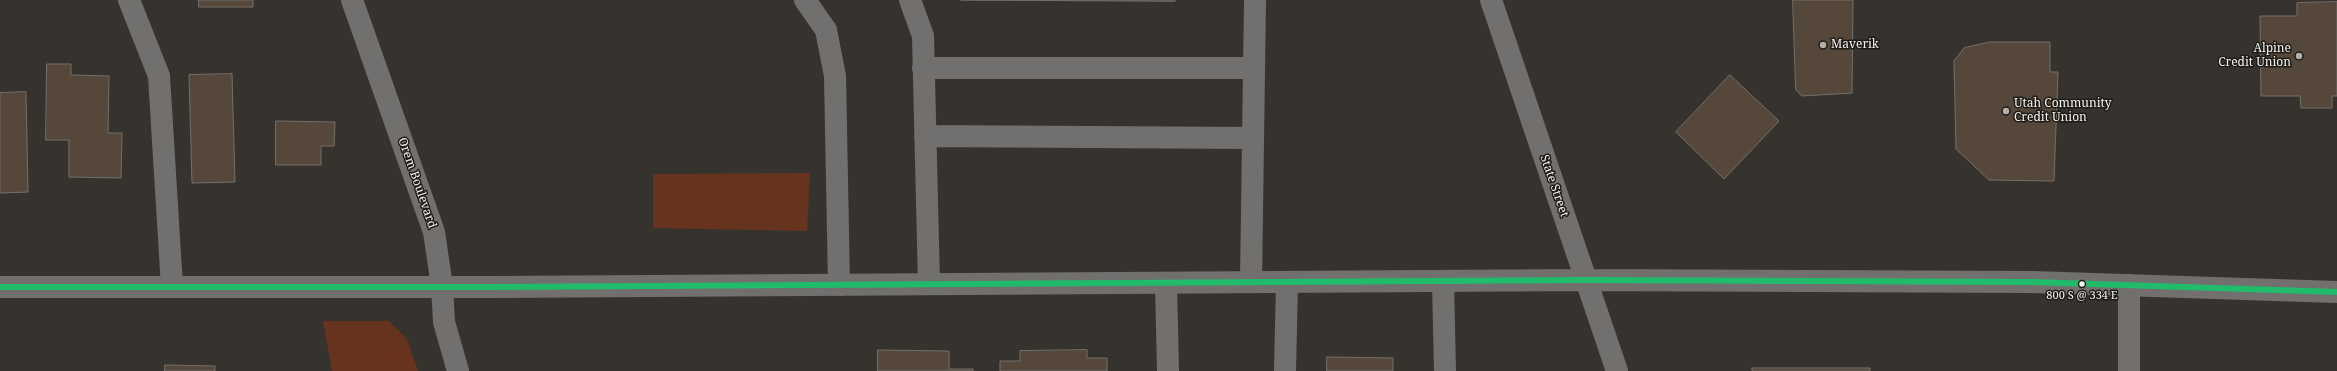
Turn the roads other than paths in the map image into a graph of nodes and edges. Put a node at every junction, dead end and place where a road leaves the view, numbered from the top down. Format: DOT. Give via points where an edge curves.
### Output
graph roads {
  1 [pos="129,0"];
  2 [pos="352,0"];
  3 [pos="805,0"];
  4 [pos="910,0"];
  5 [pos="1255,0"];
  6 [pos="1491,0"];
  7 [pos="923,68"];
  8 [pos="1254,68"];
  9 [pos="925,136"];
  10 [pos="1253,138"];
  11 [pos="1585,280"];
  12 [pos="1252,282"];
  13 [pos="1287,282"];
  14 [pos="1443,282"];
  15 [pos="1166,283"];
  16 [pos="929,284"];
  17 [pos="839,285"];
  18 [pos="2129,285"];
  19 [pos="0,286"];
  20 [pos="442,286"];
  21 [pos="172,287"];
  22 [pos="2337,292"];
  23 [pos="458,371"];
  24 [pos="1168,371"];
  25 [pos="1285,371"];
  26 [pos="1445,371"];
  27 [pos="1616,371"];
  28 [pos="2129,371"];
  1 -- 21 [label="street" via="159,76"];
  2 -- 20 [label="street, Orem Boulevard" via="434,232"];
  3 -- 17 [label="street" via="826,30 835,76"];
  4 -- 7 [label="street" via="923,36"];
  5 -- 8 [label="street"];
  6 -- 11 [label="main road, State Street"];
  7 -- 8 [label="street"];
  7 -- 9 [label="street"];
  8 -- 10 [label="street"];
  9 -- 10 [label="street"];
  9 -- 16 [label="street"];
  10 -- 12 [label="street"];
  11 -- 14 [label="main road"];
  11 -- 18 [label="main road" via="2032,282"];
  11 -- 27 [label="main road, State Street"];
  12 -- 13 [label="main road"];
  12 -- 15 [label="main road"];
  13 -- 14 [label="main road"];
  13 -- 25 [label="street"];
  14 -- 26 [label="street"];
  15 -- 16 [label="main road"];
  15 -- 24 [label="street"];
  16 -- 17 [label="main road"];
  17 -- 20 [label="main road"];
  18 -- 22 [label="main road"];
  18 -- 28 [label="street"];
  19 -- 21 [label="main road"];
  20 -- 21 [label="main road"];
  20 -- 23 [label="street, Orem Boulevard" via="444,322"];
}
